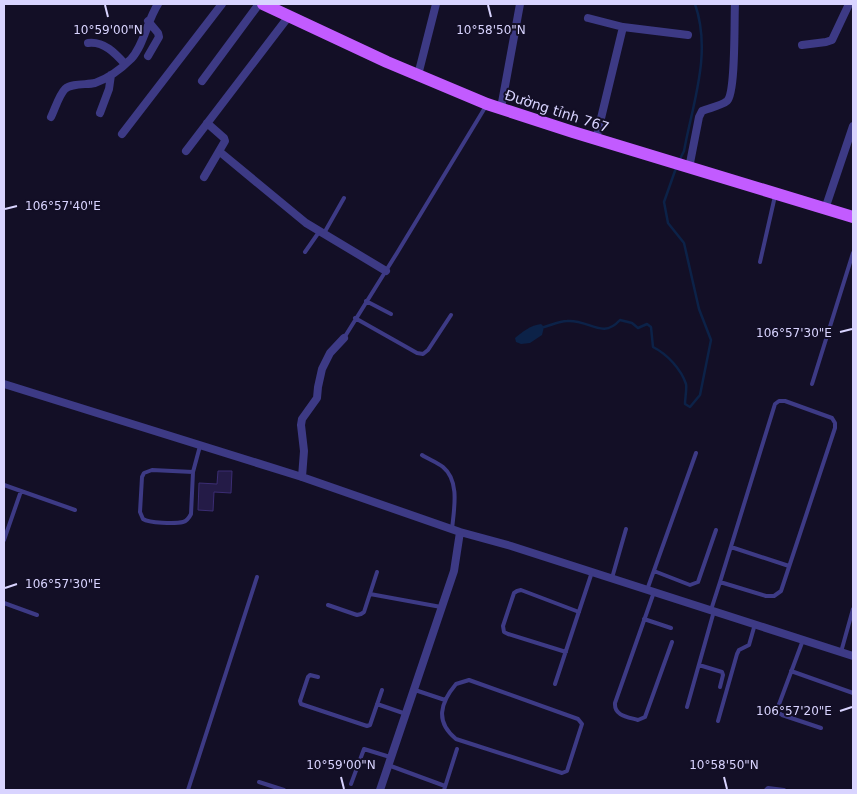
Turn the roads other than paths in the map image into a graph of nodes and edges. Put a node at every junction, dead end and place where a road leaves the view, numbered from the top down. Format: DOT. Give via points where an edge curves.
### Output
graph roads {
  1 [pos="158,4"];
  2 [pos="222,4"];
  3 [pos="259,4"];
  4 [pos="263,4"];
  5 [pos="436,4"];
  6 [pos="520,4"];
  7 [pos="735,4"];
  8 [pos="849,4"];
  9 [pos="289,16"];
  10 [pos="588,18"];
  11 [pos="148,21"];
  12 [pos="623,26"];
  13 [pos="688,35"];
  14 [pos="88,43"];
  15 [pos="802,45"];
  16 [pos="148,56"];
  17 [pos="125,64"];
  18 [pos="111,75"];
  19 [pos="418,75"];
  20 [pos="202,81"];
  21 [pos="487,104"];
  22 [pos="501,108"];
  23 [pos="100,113"];
  24 [pos="51,117"];
  25 [pos="207,123"];
  26 [pos="853,126"];
  27 [pos="122,134"];
  28 [pos="596,139"];
  29 [pos="186,151"];
  30 [pos="220,152"];
  31 [pos="681,166"];
  32 [pos="204,177"];
  33 [pos="775,194"];
  34 [pos="344,198"];
  35 [pos="824,208"];
  36 [pos="853,217"];
  37 [pos="321,233"];
  38 [pos="305,252"];
  39 [pos="853,252"];
  40 [pos="760,262"];
  41 [pos="386,271"];
  42 [pos="366,301"];
  43 [pos="391,314"];
  44 [pos="451,315"];
  45 [pos="355,318"];
  46 [pos="344,338"];
  47 [pos="4,384"];
  48 [pos="812,384"];
  49 [pos="200,446"];
  50 [pos="696,453"];
  51 [pos="422,455"];
  52 [pos="194,472"];
  53 [pos="302,478"];
  54 [pos="4,485"];
  55 [pos="21,491"];
  56 [pos="75,510"];
  57 [pos="626,529"];
  58 [pos="456,530"];
  59 [pos="716,530"];
  60 [pos="4,540"];
  61 [pos="731,547"];
  62 [pos="789,566"];
  63 [pos="654,571"];
  64 [pos="377,572"];
  65 [pos="592,572"];
  66 [pos="257,577"];
  67 [pos="612,578"];
  68 [pos="720,582"];
  69 [pos="650,591"];
  70 [pos="370,594"];
  71 [pos="4,603"];
  72 [pos="328,605"];
  73 [pos="441,607"];
  74 [pos="853,609"];
  75 [pos="712,610"];
  76 [pos="579,612"];
  77 [pos="37,615"];
  78 [pos="644,619"];
  79 [pos="755,624"];
  80 [pos="671,628"];
  81 [pos="803,640"];
  82 [pos="672,642"];
  83 [pos="566,652"];
  84 [pos="841,652"];
  85 [pos="853,656"];
  86 [pos="699,664"];
  87 [pos="791,672"];
  88 [pos="318,677"];
  89 [pos="555,684"];
  90 [pos="720,686"];
  91 [pos="382,690"];
  92 [pos="415,690"];
  93 [pos="853,693"];
  94 [pos="445,700"];
  95 [pos="377,704"];
  96 [pos="687,707"];
  97 [pos="406,714"];
  98 [pos="718,721"];
  99 [pos="821,728"];
  100 [pos="457,749"];
  101 [pos="390,761"];
  102 [pos="259,782"];
  103 [pos="351,784"];
  104 [pos="444,788"];
  105 [pos="188,790"];
  106 [pos="284,790"];
  107 [pos="380,790"];
  108 [pos="766,790"];
  109 [pos="784,790"];
  1 -- 11 [label="street"];
  2 -- 27 [label="street"];
  3 -- 20 [label="street"];
  4 -- 9 [label="main road, Đường tỉnh 767"];
  5 -- 19 [label="street"];
  6 -- 22 [label="street"];
  7 -- 31 [label="street" via="730,97 726,102 702,111"];
  8 -- 15 [label="street" via="832,40"];
  9 -- 19 [label="main road, Đường tỉnh 767"];
  9 -- 25 [label="street"];
  10 -- 12 [label="street"];
  11 -- 16 [label="street" via="159,37"];
  11 -- 17 [label="street" via="138,50"];
  12 -- 13 [label="street"];
  12 -- 28 [label="street"];
  14 -- 17 [label="street" via="96,42 106,47"];
  17 -- 18 [label="street"];
  18 -- 23 [label="street"];
  18 -- 24 [label="street" via="64,90"];
  19 -- 21 [label="main road, Đường tỉnh 767"];
  21 -- 22 [label="main road, Đường tỉnh 767"];
  21 -- 41 [label="lane"];
  22 -- 28 [label="main road, Đường tỉnh 767"];
  25 -- 29 [label="street"];
  25 -- 30 [label="street" via="224,138"];
  26 -- 35 [label="street"];
  28 -- 31 [label="main road, Đường tỉnh 767"];
  30 -- 32 [label="street"];
  30 -- 37 [label="street"];
  31 -- 33 [label="main road, Đường tỉnh 767"];
  33 -- 35 [label="main road, Đường tỉnh 767"];
  33 -- 40 [label="lane"];
  34 -- 37 [label="lane"];
  35 -- 36 [label="main road, Đường tỉnh 767"];
  37 -- 38 [label="lane"];
  37 -- 41 [label="street"];
  39 -- 48 [label="lane"];
  41 -- 42 [label="lane"];
  42 -- 43 [label="lane"];
  42 -- 45 [label="lane"];
  44 -- 45 [label="lane" via="423,354"];
  45 -- 46 [label="lane"];
  46 -- 53 [label="street" via="330,353 322,369 317,398 302,418"];
  47 -- 49 [label="street"];
  49 -- 52 [label="lane"];
  49 -- 53 [label="street"];
  50 -- 63 [label="lane"];
  51 -- 58 [label="lane" via="444,468 454,482"];
  52 -- 52 [label="lane" via="152,470 144,473 140,512 143,519 179,523 188,519"];
  53 -- 58 [label="street"];
  54 -- 55 [label="lane"];
  55 -- 56 [label="lane"];
  55 -- 60 [label="lane"];
  57 -- 67 [label="lane"];
  58 -- 65 [label="street"];
  58 -- 73 [label="street" via="454,571"];
  59 -- 63 [label="lane" via="698,582 690,585"];
  61 -- 62 [label="lane"];
  61 -- 62 [label="lane" via="775,404 784,401 832,418 835,423"];
  61 -- 68 [label="lane"];
  62 -- 68 [label="lane" via="781,591 774,596"];
  63 -- 69 [label="lane"];
  64 -- 70 [label="lane"];
  65 -- 67 [label="street"];
  65 -- 76 [label="lane"];
  66 -- 105 [label="lane"];
  67 -- 69 [label="street"];
  68 -- 75 [label="lane"];
  69 -- 75 [label="street"];
  69 -- 78 [label="lane"];
  70 -- 72 [label="lane" via="361,614"];
  70 -- 73 [label="lane"];
  71 -- 77 [label="lane"];
  73 -- 92 [label="street"];
  74 -- 84 [label="lane"];
  75 -- 79 [label="street"];
  75 -- 86 [label="lane"];
  76 -- 83 [label="lane"];
  76 -- 83 [label="lane" via="517,590 503,626 508,634"];
  78 -- 80 [label="lane"];
  78 -- 82 [label="lane" via="615,703 618,714 638,720 645,717"];
  79 -- 81 [label="street"];
  79 -- 98 [label="lane" via="749,645 737,654"];
  81 -- 84 [label="street"];
  81 -- 87 [label="lane"];
  83 -- 89 [label="lane"];
  84 -- 85 [label="street"];
  86 -- 90 [label="lane" via="722,672"];
  86 -- 96 [label="lane"];
  87 -- 93 [label="lane"];
  87 -- 99 [label="lane" via="778,712"];
  88 -- 95 [label="lane" via="308,677 300,701 303,705 367,726"];
  91 -- 95 [label="lane"];
  92 -- 94 [label="lane"];
  92 -- 97 [label="street"];
  94 -- 94 [label="lane" via="442,720 447,732 456,739 562,773 567,771 582,724 578,719 469,680 456,684"];
  95 -- 97 [label="lane"];
  97 -- 101 [label="street"];
  100 -- 104 [label="lane"];
  101 -- 103 [label="lane" via="364,749"];
  101 -- 104 [label="lane"];
  101 -- 107 [label="street"];
  102 -- 106 [label="lane"];
  108 -- 109 [label="lane"];
}
